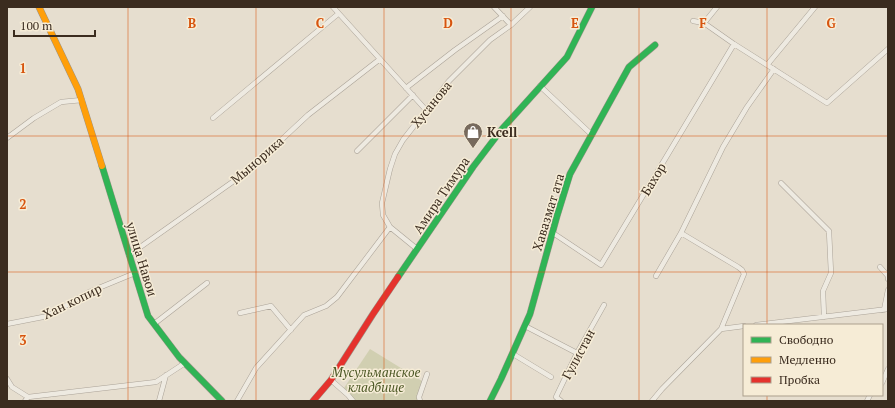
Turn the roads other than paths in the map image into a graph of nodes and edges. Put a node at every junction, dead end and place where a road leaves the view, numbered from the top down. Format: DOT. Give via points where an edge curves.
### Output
graph roads {
  1 [pos="39,7"];
  2 [pos="494,7"];
  3 [pos="530,7"];
  4 [pos="592,7"];
  5 [pos="717,7"];
  6 [pos="815,7"];
  7 [pos="334,8"];
  8 [pos="338,14"];
  9 [pos="503,16"];
  10 [pos="693,21"];
  11 [pos="704,22"];
  12 [pos="511,25"];
  13 [pos="734,44"];
  14 [pos="655,45"];
  15 [pos="888,49"];
  16 [pos="380,59"];
  17 [pos="767,64"];
  18 [pos="774,69"];
  19 [pos="540,86"];
  20 [pos="406,88"];
  21 [pos="413,95"];
  22 [pos="82,100"];
  23 [pos="426,110"];
  24 [pos="213,118"];
  25 [pos="592,135"];
  26 [pos="7,138"];
  27 [pos="357,151"];
  28 [pos="781,182"];
  29 [pos="390,227"];
  30 [pos="552,233"];
  31 [pos="681,233"];
  32 [pos="417,249"];
  33 [pos="129,255"];
  34 [pos="880,268"];
  35 [pos="135,273"];
  36 [pos="656,276"];
  37 [pos="888,279"];
  38 [pos="207,283"];
  39 [pos="888,290"];
  40 [pos="604,305"];
  41 [pos="886,309"];
  42 [pos="240,313"];
  43 [pos="824,317"];
  44 [pos="7,324"];
  45 [pos="154,324"];
  46 [pos="764,324"];
  47 [pos="525,326"];
  48 [pos="743,326"];
  49 [pos="721,329"];
  50 [pos="291,330"];
  51 [pos="577,353"];
  52 [pos="513,354"];
  53 [pos="184,363"];
  54 [pos="888,369"];
  55 [pos="427,374"];
  56 [pos="166,375"];
  57 [pos="551,377"];
  58 [pos="7,379"];
  59 [pos="332,380"];
  60 [pos="883,381"];
  61 [pos="26,399"];
  62 [pos="159,401"];
  63 [pos="222,401"];
  64 [pos="237,401"];
  65 [pos="313,401"];
  66 [pos="353,401"];
  67 [pos="420,401"];
  68 [pos="490,401"];
  69 [pos="561,401"];
  70 [pos="652,401"];
  1 -- 22 [label="street, улица Навои"];
  2 -- 9 [label="street"];
  3 -- 12 [label="street, Хусанова"];
  4 -- 19 [label="street, Амира Тимура" via="567,57"];
  5 -- 11 [label="street"];
  6 -- 17 [label="street"];
  7 -- 8 [label="street"];
  8 -- 16 [label="street"];
  8 -- 24 [label="street"];
  9 -- 12 [label="street"];
  9 -- 20 [label="street"];
  10 -- 11 [label="street"];
  11 -- 13 [label="street"];
  12 -- 23 [label="street, Хусанова" via="490,40 449,81"];
  13 -- 17 [label="street"];
  13 -- 30 [label="street, Бахор" via="601,265"];
  14 -- 25 [label="street, Хавазмат ата" via="630,67"];
  15 -- 18 [label="street" via="827,103"];
  16 -- 20 [label="street"];
  16 -- 33 [label="street, Мынорика" via="308,114 248,171"];
  17 -- 18 [label="street"];
  18 -- 31 [label="street" via="723,147"];
  19 -- 25 [label="street"];
  19 -- 32 [label="street, Амира Тимура" via="473,167"];
  20 -- 21 [label="street"];
  21 -- 23 [label="street"];
  21 -- 27 [label="street"];
  22 -- 26 [label="street" via="61,102"];
  22 -- 33 [label="street, улица Навои"];
  23 -- 29 [label="street, Хусанова" via="402,140 390,169 382,203 383,215"];
  25 -- 30 [label="street, Хавазмат ата" via="570,174"];
  28 -- 43 [label="street" via="829,231 831,273 823,291"];
  29 -- 32 [label="street, Хусанова"];
  29 -- 50 [label="street" via="337,297 326,306 304,315"];
  30 -- 47 [label="street, Хавазмат ата"];
  31 -- 36 [label="street"];
  31 -- 49 [label="street" via="742,270 744,274"];
  32 -- 59 [label="street, Амира Тимура"];
  33 -- 35 [label="street, улица Навои"];
  34 -- 37 [label="street"];
  35 -- 44 [label="street, Хан копир" via="89,292 48,316"];
  35 -- 45 [label="street, улица Навои" via="148,316"];
  38 -- 45 [label="street"];
  39 -- 41 [label="street"];
  40 -- 51 [label="street, Гулистан"];
  41 -- 43 [label="street"];
  42 -- 50 [label="street" via="271,306"];
  43 -- 46 [label="street"];
  45 -- 53 [label="street, улица Навои"];
  47 -- 51 [label="street"];
  47 -- 52 [label="street, Хавазмат ата"];
  48 -- 49 [label="street"];
  49 -- 70 [label="street"];
  50 -- 64 [label="street" via="256,368"];
  51 -- 69 [label="street, Гулистан" via="556,397"];
  52 -- 57 [label="street"];
  52 -- 68 [label="street, Хавазмат ата"];
  53 -- 56 [label="street"];
  53 -- 63 [label="street, улица Навои"];
  54 -- 60 [label="street"];
  55 -- 67 [label="street"];
  56 -- 61 [label="street" via="156,382"];
  56 -- 62 [label="street"];
  58 -- 61 [label="street"];
  59 -- 65 [label="street, Амира Тимура"];
  59 -- 66 [label="street"];
}
